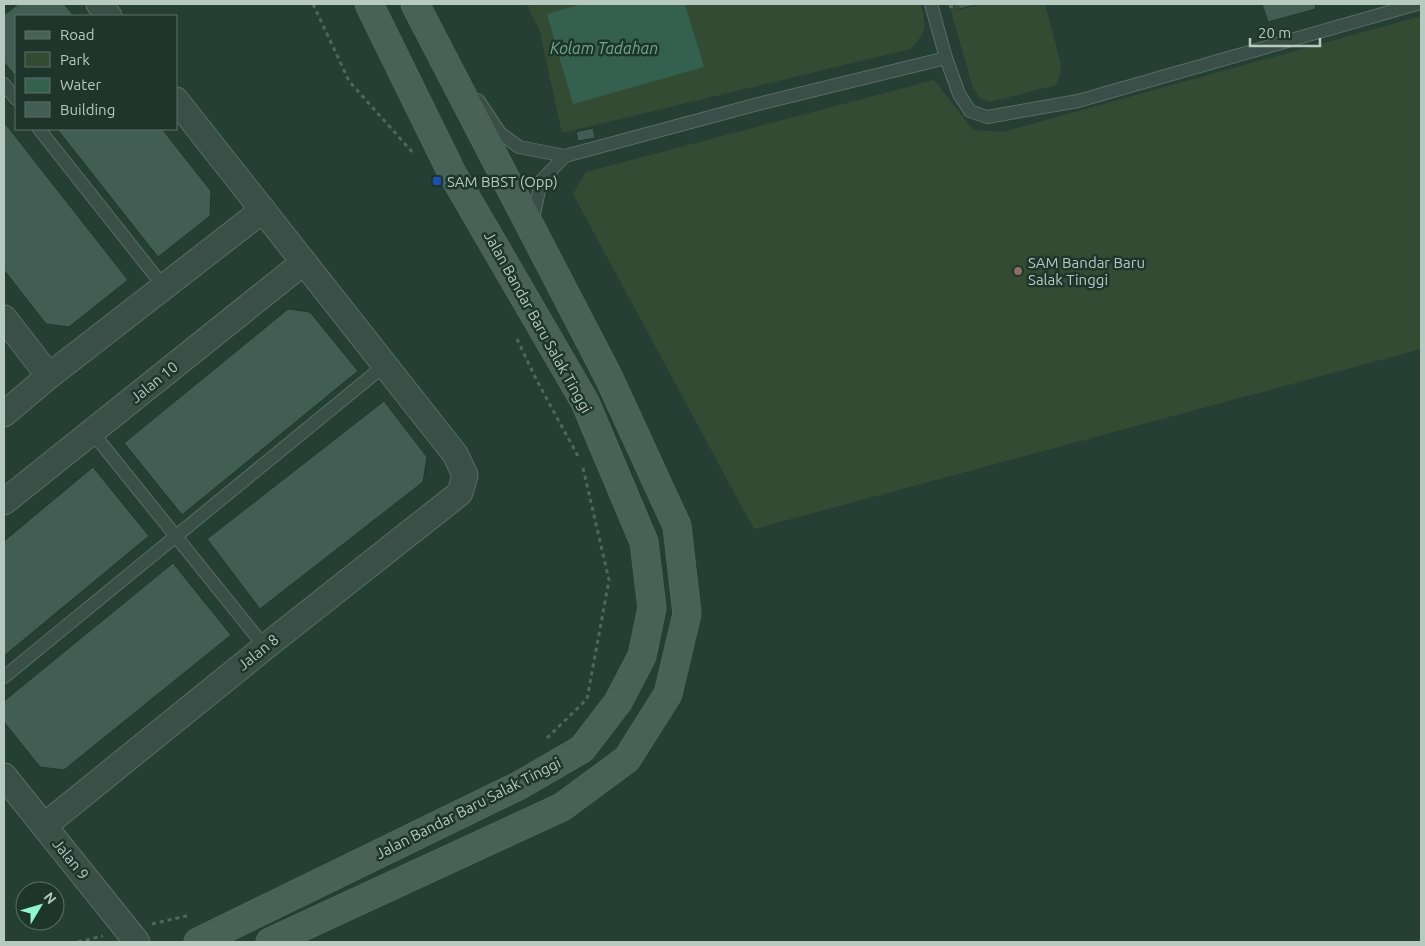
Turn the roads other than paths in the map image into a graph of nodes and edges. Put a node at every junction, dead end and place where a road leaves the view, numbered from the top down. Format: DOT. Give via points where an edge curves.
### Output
graph roads {
  1 [pos="100,4"];
  2 [pos="368,4"];
  3 [pos="415,4"];
  4 [pos="930,4"];
  5 [pos="1417,4"];
  6 [pos="108,15"];
  7 [pos="946,58"];
  8 [pos="4,84"];
  9 [pos="15,99"];
  10 [pos="178,103"];
  11 [pos="40,130"];
  12 [pos="565,156"];
  13 [pos="263,210"];
  14 [pos="531,228"];
  15 [pos="304,262"];
  16 [pos="164,287"];
  17 [pos="4,318"];
  18 [pos="385,365"];
  19 [pos="49,376"];
  20 [pos="4,414"];
  21 [pos="92,432"];
  22 [pos="4,502"];
  23 [pos="176,536"];
  24 [pos="264,646"];
  25 [pos="4,677"];
  26 [pos="4,776"];
  27 [pos="44,826"];
  28 [pos="137,942"];
  29 [pos="198,942"];
  30 [pos="270,942"];
  1 -- 6 [label="street"];
  2 -- 29 [label="main road, Jalan Bandar Baru Salak Tinggi" via="452,173 585,402 644,542 652,608 642,656 618,702 582,748 520,785"];
  3 -- 12 [label="lane" via="500,133 519,147"];
  3 -- 14 [label="main road"];
  4 -- 7 [label="lane"];
  5 -- 7 [label="lane" via="1078,100 987,117 970,111 958,94"];
  7 -- 12 [label="lane"];
  8 -- 9 [label="lane"];
  10 -- 13 [label="street"];
  11 -- 16 [label="lane"];
  12 -- 14 [label="lane" via="541,181"];
  13 -- 15 [label="street"];
  13 -- 16 [label="street"];
  14 -- 30 [label="main road" via="609,378 677,526 687,614 668,694 627,758 562,807"];
  15 -- 18 [label="street"];
  15 -- 21 [label="street, Jalan 10"];
  16 -- 19 [label="street"];
  17 -- 19 [label="street"];
  18 -- 23 [label="lane"];
  18 -- 24 [label="street, Jalan 8" via="455,454 465,474 460,493"];
  19 -- 20 [label="street"];
  21 -- 22 [label="street, Jalan 10"];
  21 -- 23 [label="lane"];
  23 -- 24 [label="lane"];
  23 -- 25 [label="lane"];
  24 -- 27 [label="street, Jalan 8"];
  26 -- 27 [label="street, Jalan 9"];
  27 -- 28 [label="street, Jalan 9"];
}
